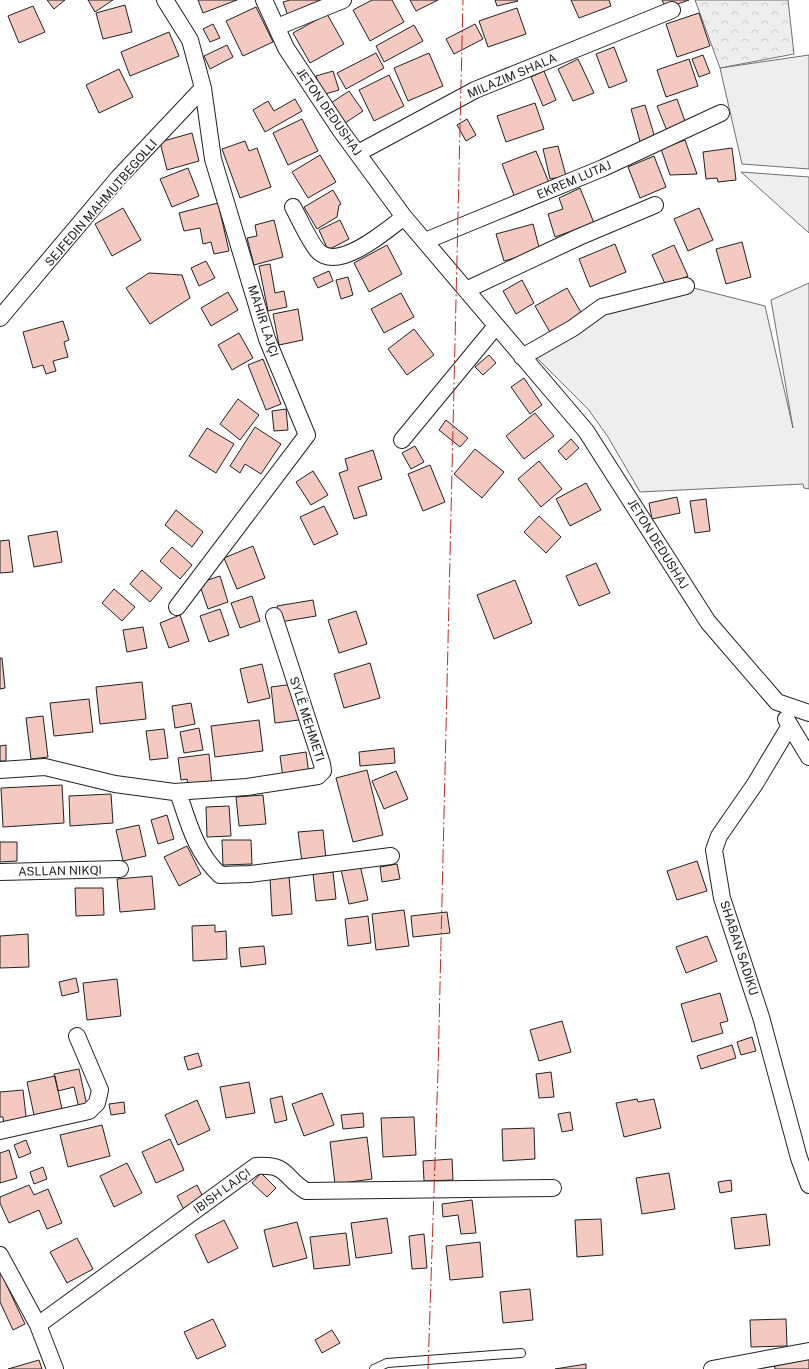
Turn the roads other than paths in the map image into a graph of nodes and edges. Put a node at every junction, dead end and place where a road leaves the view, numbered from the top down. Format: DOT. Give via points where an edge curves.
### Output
graph roads {
  1 [pos="165,0"];
  2 [pos="264,0"];
  3 [pos="343,0"];
  4 [pos="672,10"];
  5 [pos="277,28"];
  6 [pos="203,88"];
  7 [pos="721,113"];
  8 [pos="358,153"];
  9 [pos="655,205"];
  10 [pos="293,207"];
  11 [pos="404,217"];
  12 [pos="425,241"];
  13 [pos="686,286"];
  14 [pos="466,290"];
  15 [pos="0,318"];
  16 [pos="496,326"];
  17 [pos="522,357"];
  18 [pos="402,440"];
  19 [pos="177,607"];
  20 [pos="274,616"];
  21 [pos="777,702"];
  22 [pos="809,713"];
  23 [pos="789,727"];
  24 [pos="809,757"];
  25 [pos="0,770"];
  26 [pos="178,792"];
  27 [pos="391,856"];
  28 [pos="120,869"];
  29 [pos="0,872"];
  30 [pos="77,1036"];
  31 [pos="0,1131"];
  32 [pos="809,1184"];
  33 [pos="553,1188"];
  34 [pos="0,1255"];
  35 [pos="38,1325"];
  36 [pos="809,1351"];
  37 [pos="522,1353"];
  38 [pos="55,1369"];
  39 [pos="374,1369"];
  40 [pos="712,1369"];
  1 -- 6 [label="street, MAHIR LAJÇI" via="190,40"];
  2 -- 5 [label="street, JETON DEDUSHAJ"];
  3 -- 5 [label="street"];
  4 -- 8 [label="street, MILAZIM SHALA" via="476,90"];
  5 -- 8 [label="street, JETON DEDUSHAJ" via="286,48"];
  6 -- 15 [label="street, SEJFEDIN MAHMUTBEGOLLI" via="119,177"];
  6 -- 19 [label="street, MAHIR LAJÇI" via="213,159 267,338 307,435"];
  7 -- 12 [label="street, EKREM LUTAJ" via="603,168"];
  8 -- 11 [label="street, JETON DEDUSHAJ"];
  9 -- 14 [label="street"];
  10 -- 11 [label="street" via="319,253 334,258 354,251"];
  11 -- 12 [label="street, JETON DEDUSHAJ"];
  12 -- 14 [label="street, JETON DEDUSHAJ"];
  13 -- 17 [label="street" via="602,307 573,328"];
  14 -- 16 [label="street, JETON DEDUSHAJ"];
  16 -- 17 [label="street, JETON DEDUSHAJ"];
  16 -- 18 [label="street"];
  17 -- 21 [label="street, JETON DEDUSHAJ" via="586,431 708,622"];
  20 -- 26 [label="street, SYLË MEHMETI" via="323,771 318,776 247,787"];
  21 -- 22 [label="street"];
  21 -- 23 [label="street, JETON DEDUSHAJ"];
  23 -- 24 [label="street, JETON DEDUSHAJ"];
  23 -- 32 [label="street, SHABAN SADIKU" via="755,784 718,836 714,850 722,898 761,1017 799,1158"];
  25 -- 26 [label="street, SYLË MEHMETI" via="45,768 115,784"];
  26 -- 27 [label="street" via="192,834 207,863 220,875 250,874"];
  28 -- 29 [label="street, ASLLAN NIKQI"];
  30 -- 31 [label="street" via="100,1090 97,1103 89,1111"];
  33 -- 35 [label="street, IBISH LAJÇI" via="306,1191 282,1169 271,1165 256,1166"];
  34 -- 35 [label="street"];
  35 -- 38 [label="street"];
  36 -- 40 [label="street"];
  37 -- 39 [label="lane" via="387,1363"];
}
